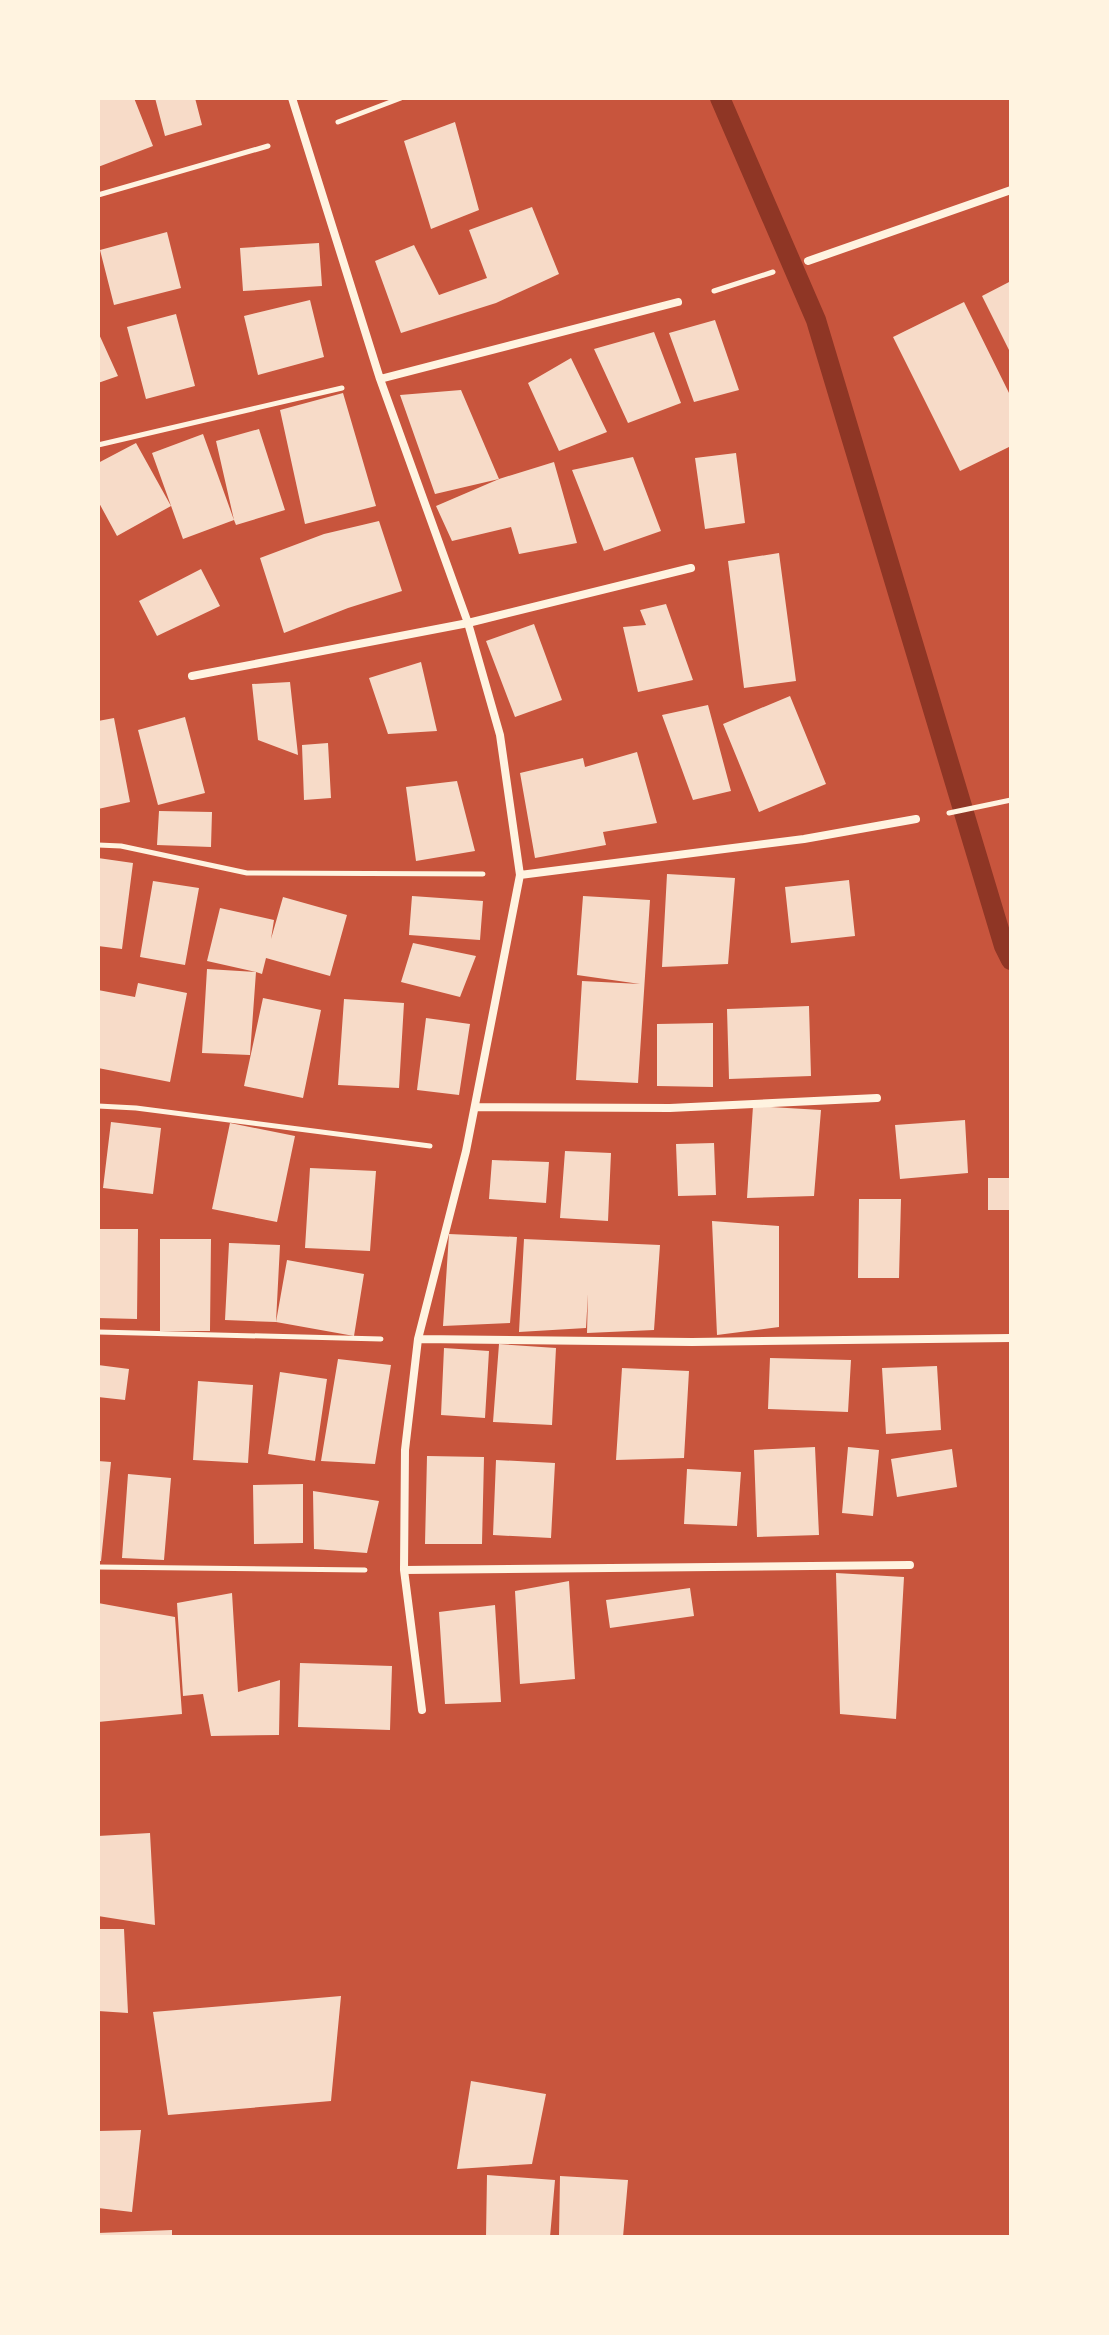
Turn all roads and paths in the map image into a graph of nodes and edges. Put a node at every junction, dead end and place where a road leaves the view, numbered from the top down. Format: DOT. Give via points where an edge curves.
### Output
graph roads {
  1 [pos="292,98"];
  2 [pos="401,98"];
  3 [pos="303,136"];
  4 [pos="1011,190"];
  5 [pos="98,195"];
  6 [pos="808,261"];
  7 [pos="678,302"];
  8 [pos="380,379"];
  9 [pos="98,445"];
  10 [pos="691,568"];
  11 [pos="468,623"];
  12 [pos="192,676"];
  13 [pos="1011,800"];
  14 [pos="916,819"];
  15 [pos="98,845"];
  16 [pos="520,875"];
  17 [pos="877,1098"];
  18 [pos="98,1106"];
  19 [pos="476,1107"];
  20 [pos="466,1151"];
  21 [pos="98,1332"];
  22 [pos="1011,1338"];
  23 [pos="418,1339"];
  24 [pos="910,1565"];
  25 [pos="98,1567"];
  26 [pos="404,1570"];
  27 [pos="422,1710"];
  1 -- 3 [label="street"];
  2 -- 3 [label="path"];
  3 -- 5 [label="path"];
  3 -- 8 [label="street"];
  4 -- 6 [label="street"];
  6 -- 7 [label="path"];
  7 -- 8 [label="street"];
  8 -- 9 [label="path"];
  8 -- 11 [label="street"];
  10 -- 11 [label="street"];
  11 -- 12 [label="street"];
  11 -- 16 [label="street" via="500,735"];
  13 -- 14 [label="path"];
  14 -- 16 [label="street" via="804,839"];
  15 -- 16 [label="path" via="247,873"];
  16 -- 19 [label="street"];
  17 -- 19 [label="street" via="670,1108"];
  18 -- 20 [label="path"];
  19 -- 20 [label="street"];
  20 -- 23 [label="street"];
  21 -- 23 [label="path"];
  22 -- 23 [label="street"];
  23 -- 26 [label="street" via="405,1450"];
  24 -- 26 [label="street"];
  25 -- 26 [label="path"];
  26 -- 27 [label="street"];
}
